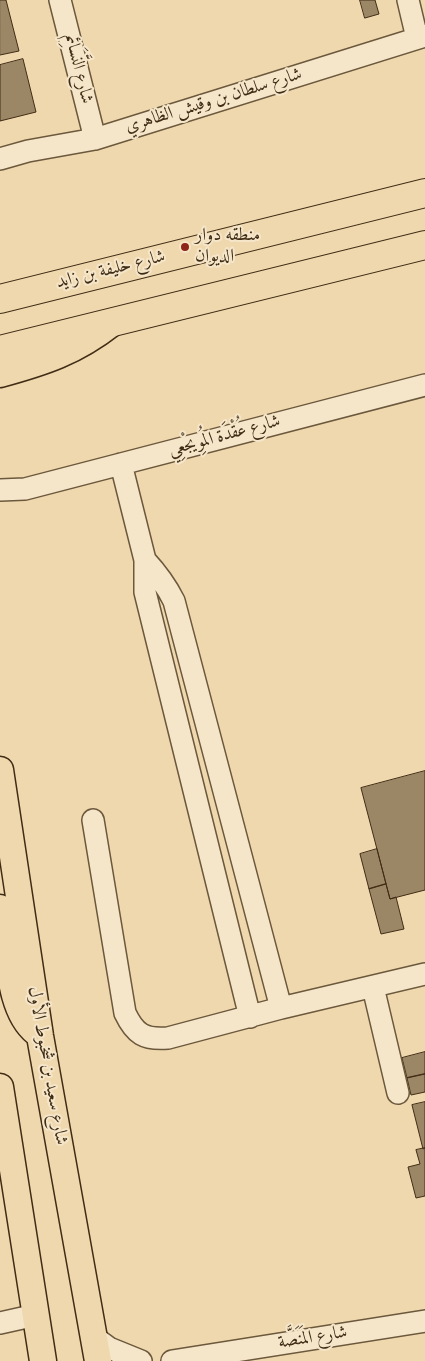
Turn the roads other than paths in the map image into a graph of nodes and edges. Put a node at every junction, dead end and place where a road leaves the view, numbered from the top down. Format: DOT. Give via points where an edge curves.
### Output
graph roads {
  1 [pos="60,0"];
  2 [pos="408,0"];
  3 [pos="421,37"];
  4 [pos="95,139"];
  5 [pos="0,158"];
  6 [pos="425,193"];
  7 [pos="425,246"];
  8 [pos="0,299"];
  9 [pos="114,321"];
  10 [pos="0,350"];
  11 [pos="0,374"];
  12 [pos="425,385"];
  13 [pos="121,464"];
  14 [pos="25,489"];
  15 [pos="0,490"];
  16 [pos="0,506"];
  17 [pos="144,560"];
  18 [pos="0,770"];
  19 [pos="93,820"];
  20 [pos="0,908"];
  21 [pos="425,974"];
  22 [pos="373,987"];
  23 [pos="281,1008"];
  24 [pos="250,1017"];
  25 [pos="40,1036"];
  26 [pos="0,1087"];
  27 [pos="398,1093"];
  28 [pos="36,1315"];
  29 [pos="425,1321"];
  30 [pos="0,1323"];
  31 [pos="96,1349"];
  32 [pos="208,1358"];
  33 [pos="43,1361"];
  34 [pos="141,1361"];
  35 [pos="172,1361"];
  1 -- 4 [label="street, شارع النَّسَائِم"];
  2 -- 3 [label="street"];
  3 -- 4 [label="street, شارع سلطان بن وقيش الظاهري"];
  4 -- 5 [label="street, شارع سلطان بن وقيش الظاهري"];
  6 -- 8 [label="highway, شارع خليفة بن زايد"];
  7 -- 9 [label="highway"];
  9 -- 10 [label="highway"];
  9 -- 11 [label="main road" via="96,336 55,358"];
  12 -- 13 [label="street, شارع عُقْدَة المُوِيجْعِي"];
  13 -- 14 [label="street, شارع عُقْدَة المُوِيجْعِي"];
  13 -- 17 [label="street"];
  14 -- 15 [label="street, شارع عُقْدَة المُوِيجْعِي"];
  14 -- 16 [label="street, شارع عُقْدَة المُوِيجْعِي"];
  17 -- 23 [label="street" via="156,572 174,601"];
  17 -- 24 [label="street" via="145,592"];
  18 -- 25 [label="main road, شارع سعيد بن شخبوط الأول"];
  19 -- 24 [label="street" via="125,1013 131,1026 153,1039 168,1038"];
  20 -- 25 [label="main road" via="16,1002 25,1021"];
  21 -- 22 [label="street"];
  22 -- 23 [label="street"];
  22 -- 27 [label="street"];
  23 -- 24 [label="street"];
  25 -- 31 [label="main road, شارع سعيد بن شخبوط الأول"];
  26 -- 28 [label="main road"];
  28 -- 30 [label="street"];
  28 -- 33 [label="main road"];
  29 -- 32 [label="street, شارع المَنَصَّة"];
  31 -- 34 [label="street" via="109,1348"];
  32 -- 35 [label="street, شارع المَنَصَّة"];
}
